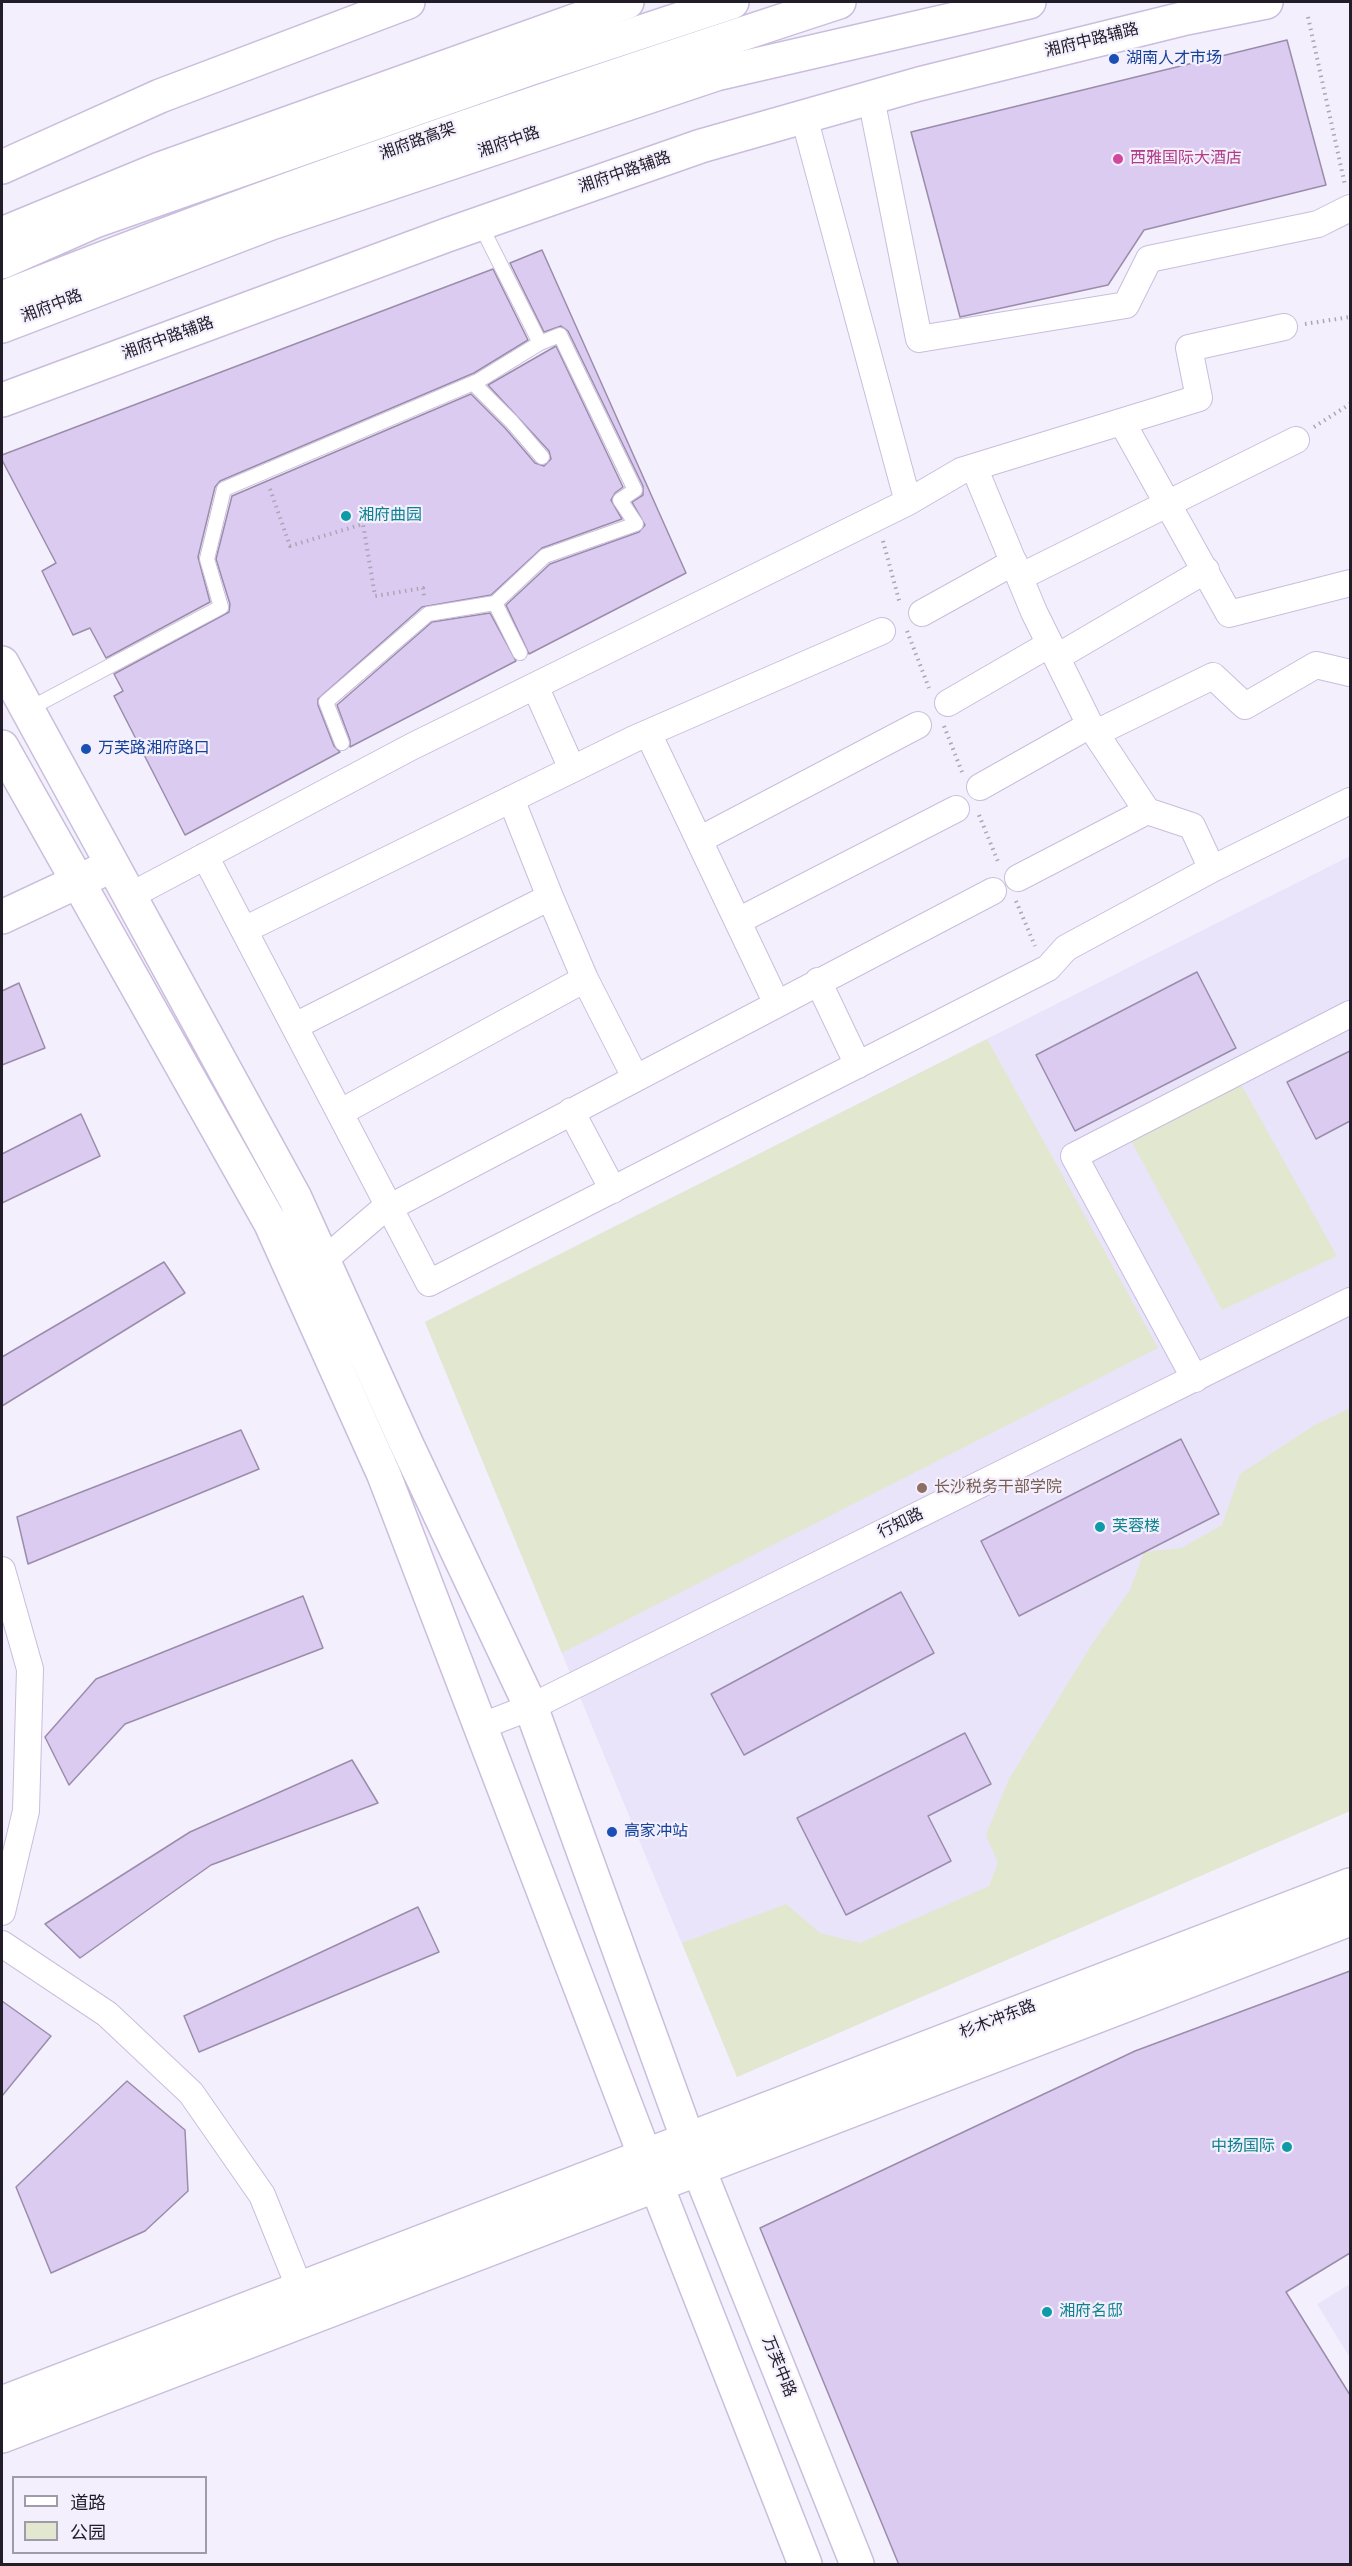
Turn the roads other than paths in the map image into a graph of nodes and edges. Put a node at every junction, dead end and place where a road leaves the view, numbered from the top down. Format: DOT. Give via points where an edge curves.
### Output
graph roads {
  1 [pos="408,2"];
  2 [pos="627,2"];
  3 [pos="732,2"];
  4 [pos="839,2"];
  5 [pos="1029,2"];
  6 [pos="1266,2"];
  7 [pos="871,98"];
  8 [pos="804,117"];
  9 [pos="2,167"];
  10 [pos="1350,208"];
  11 [pos="95,221"];
  12 [pos="480,224"];
  13 [pos="2,234"];
  14 [pos="2,244"];
  15 [pos="2,262"];
  16 [pos="69,271"];
  17 [pos="2,298"];
  18 [pos="2,305"];
  19 [pos="2,326"];
  20 [pos="1284,327"];
  21 [pos="540,343"];
  22 [pos="473,383"];
  23 [pos="2,400"];
  24 [pos="1122,422"];
  25 [pos="1296,440"];
  26 [pos="542,457"];
  27 [pos="974,467"];
  28 [pos="908,502"];
  29 [pos="1168,504"];
  30 [pos="1017,570"];
  31 [pos="1206,570"];
  32 [pos="1350,583"];
  33 [pos="495,603"];
  34 [pos="1053,650"];
  35 [pos="520,653"];
  36 [pos="2,663"];
  37 [pos="1350,673"];
  38 [pos="535,686"];
  39 [pos="27,710"];
  40 [pos="1093,729"];
  41 [pos="648,733"];
  42 [pos="342,743"];
  43 [pos="2,747"];
  44 [pos="572,769"];
  45 [pos="971,780"];
  46 [pos="511,799"];
  47 [pos="1350,801"];
  48 [pos="967,810"];
  49 [pos="1147,811"];
  50 [pos="699,840"];
  51 [pos="205,856"];
  52 [pos="111,866"];
  53 [pos="1212,869"];
  54 [pos="77,883"];
  55 [pos="128,897"];
  56 [pos="550,897"];
  57 [pos="2,917"];
  58 [pos="738,921"];
  59 [pos="244,930"];
  60 [pos="585,979"];
  61 [pos="818,981"];
  62 [pos="776,1002"];
  63 [pos="1350,1014"];
  64 [pos="295,1026"];
  65 [pos="858,1065"];
  66 [pos="635,1077"];
  67 [pos="571,1111"];
  68 [pos="341,1112"];
  69 [pos="613,1190"];
  70 [pos="390,1206"];
  71 [pos="323,1261"];
  72 [pos="1350,1301"];
  73 [pos="1195,1379"];
  74 [pos="2,1570"];
  75 [pos="531,1707"];
  76 [pos="482,1726"];
  77 [pos="1350,1885"];
  78 [pos="2,1912"];
  79 [pos="1350,1919"];
  80 [pos="2,1944"];
  81 [pos="688,2139"];
  82 [pos="645,2156"];
  83 [pos="699,2170"];
  84 [pos="658,2186"];
  85 [pos="300,2289"];
  86 [pos="2,2403"];
  87 [pos="2,2436"];
  88 [pos="805,2565"];
  89 [pos="856,2565"];
  1 -- 9 [label="main road" via="160,96"];
  2 -- 13 [label="main road" via="160,169"];
  3 -- 11 [label="main road, 湘府路高架"];
  4 -- 16 [label="main road, 湘府路高架" via="449,131"];
  5 -- 19 [label="main road, 湘府中路" via="716,74 271,224"];
  6 -- 7 [label="main road, 湘府中路辅路" via="1175,21"];
  7 -- 8 [label="main road, 湘府中路辅路"];
  7 -- 10 [label="street" via="919,339 1126,305 1149,258 1318,224"];
  8 -- 12 [label="main road, 湘府中路辅路" via="701,146"];
  8 -- 28 [label="street"];
  11 -- 14 [label="main road"];
  11 -- 15 [label="main road, 湘府路高架"];
  12 -- 21 [label="lane"];
  12 -- 23 [label="main road, 湘府中路辅路"];
  16 -- 17 [label="main road, 湘府路高架"];
  16 -- 18 [label="main road"];
  20 -- 24 [label="street" via="1189,348 1199,398"];
  21 -- 22 [label="lane"];
  21 -- 33 [label="lane" via="560,335 635,490 620,500 636,524 545,556"];
  22 -- 26 [label="lane"];
  22 -- 39 [label="lane" via="224,489 207,559 221,607"];
  24 -- 27 [label="street"];
  24 -- 29 [label="street"];
  25 -- 29 [label="street"];
  27 -- 28 [label="street"];
  27 -- 30 [label="street"];
  28 -- 38 [label="street"];
  29 -- 30 [label="street"];
  29 -- 31 [label="street"];
  30 -- 34 [label="street"];
  30 -- 41 [label="street"];
  31 -- 32 [label="street" via="1229,614"];
  31 -- 34 [label="street"];
  33 -- 35 [label="lane"];
  33 -- 42 [label="lane" via="428,614 326,702"];
  34 -- 40 [label="street"];
  34 -- 50 [label="street"];
  36 -- 39 [label="main road, 万芙中路"];
  37 -- 40 [label="street" via="1316,665 1245,706 1213,676"];
  38 -- 44 [label="street"];
  38 -- 51 [label="street"];
  39 -- 52 [label="main road, 万芙中路"];
  40 -- 45 [label="street"];
  40 -- 49 [label="street"];
  41 -- 44 [label="street"];
  41 -- 50 [label="street"];
  43 -- 54 [label="main road"];
  44 -- 46 [label="street"];
  46 -- 56 [label="street"];
  46 -- 59 [label="street"];
  47 -- 53 [label="street"];
  48 -- 58 [label="street"];
  49 -- 53 [label="street" via="1192,826"];
  49 -- 61 [label="street"];
  50 -- 58 [label="street"];
  51 -- 55 [label="street"];
  51 -- 59 [label="street"];
  52 -- 54 [label="main road"];
  52 -- 55 [label="main road, 万芙中路"];
  53 -- 65 [label="street" via="1066,948 1045,970"];
  54 -- 57 [label="main road"];
  54 -- 76 [label="main road" via="271,1224 384,1475"];
  55 -- 71 [label="main road, 万芙中路" via="295,1198"];
  56 -- 60 [label="street"];
  56 -- 64 [label="street"];
  58 -- 62 [label="street"];
  59 -- 64 [label="street"];
  60 -- 66 [label="street"];
  60 -- 68 [label="street"];
  61 -- 62 [label="street"];
  61 -- 65 [label="street"];
  62 -- 66 [label="street"];
  63 -- 73 [label="street" via="1074,1156"];
  64 -- 68 [label="street"];
  65 -- 69 [label="street"];
  66 -- 67 [label="street"];
  67 -- 69 [label="street"];
  67 -- 70 [label="street"];
  68 -- 70 [label="street"];
  69 -- 70 [label="street" via="429,1283"];
  70 -- 71 [label="street"];
  71 -- 75 [label="main road, 万芙中路"];
  72 -- 73 [label="street, 行知路"];
  73 -- 75 [label="street, 行知路"];
  74 -- 78 [label="street" via="30,1669 26,1811"];
  75 -- 76 [label="street, 行知路"];
  75 -- 81 [label="main road, 万芙中路"];
  76 -- 82 [label="main road"];
  77 -- 81 [label="main road, 杉木冲东路"];
  79 -- 83 [label="main road, 杉木冲东路"];
  80 -- 85 [label="street" via="107,2014 191,2093 262,2195"];
  81 -- 82 [label="main road, 杉木冲东路"];
  81 -- 83 [label="main road, 万芙中路"];
  82 -- 84 [label="main road"];
  82 -- 85 [label="main road, 杉木冲东路"];
  83 -- 84 [label="main road, 杉木冲东路"];
  83 -- 89 [label="main road, 万芙中路"];
  84 -- 87 [label="main road, 杉木冲东路"];
  84 -- 88 [label="main road"];
  85 -- 86 [label="main road, 杉木冲东路"];
}
